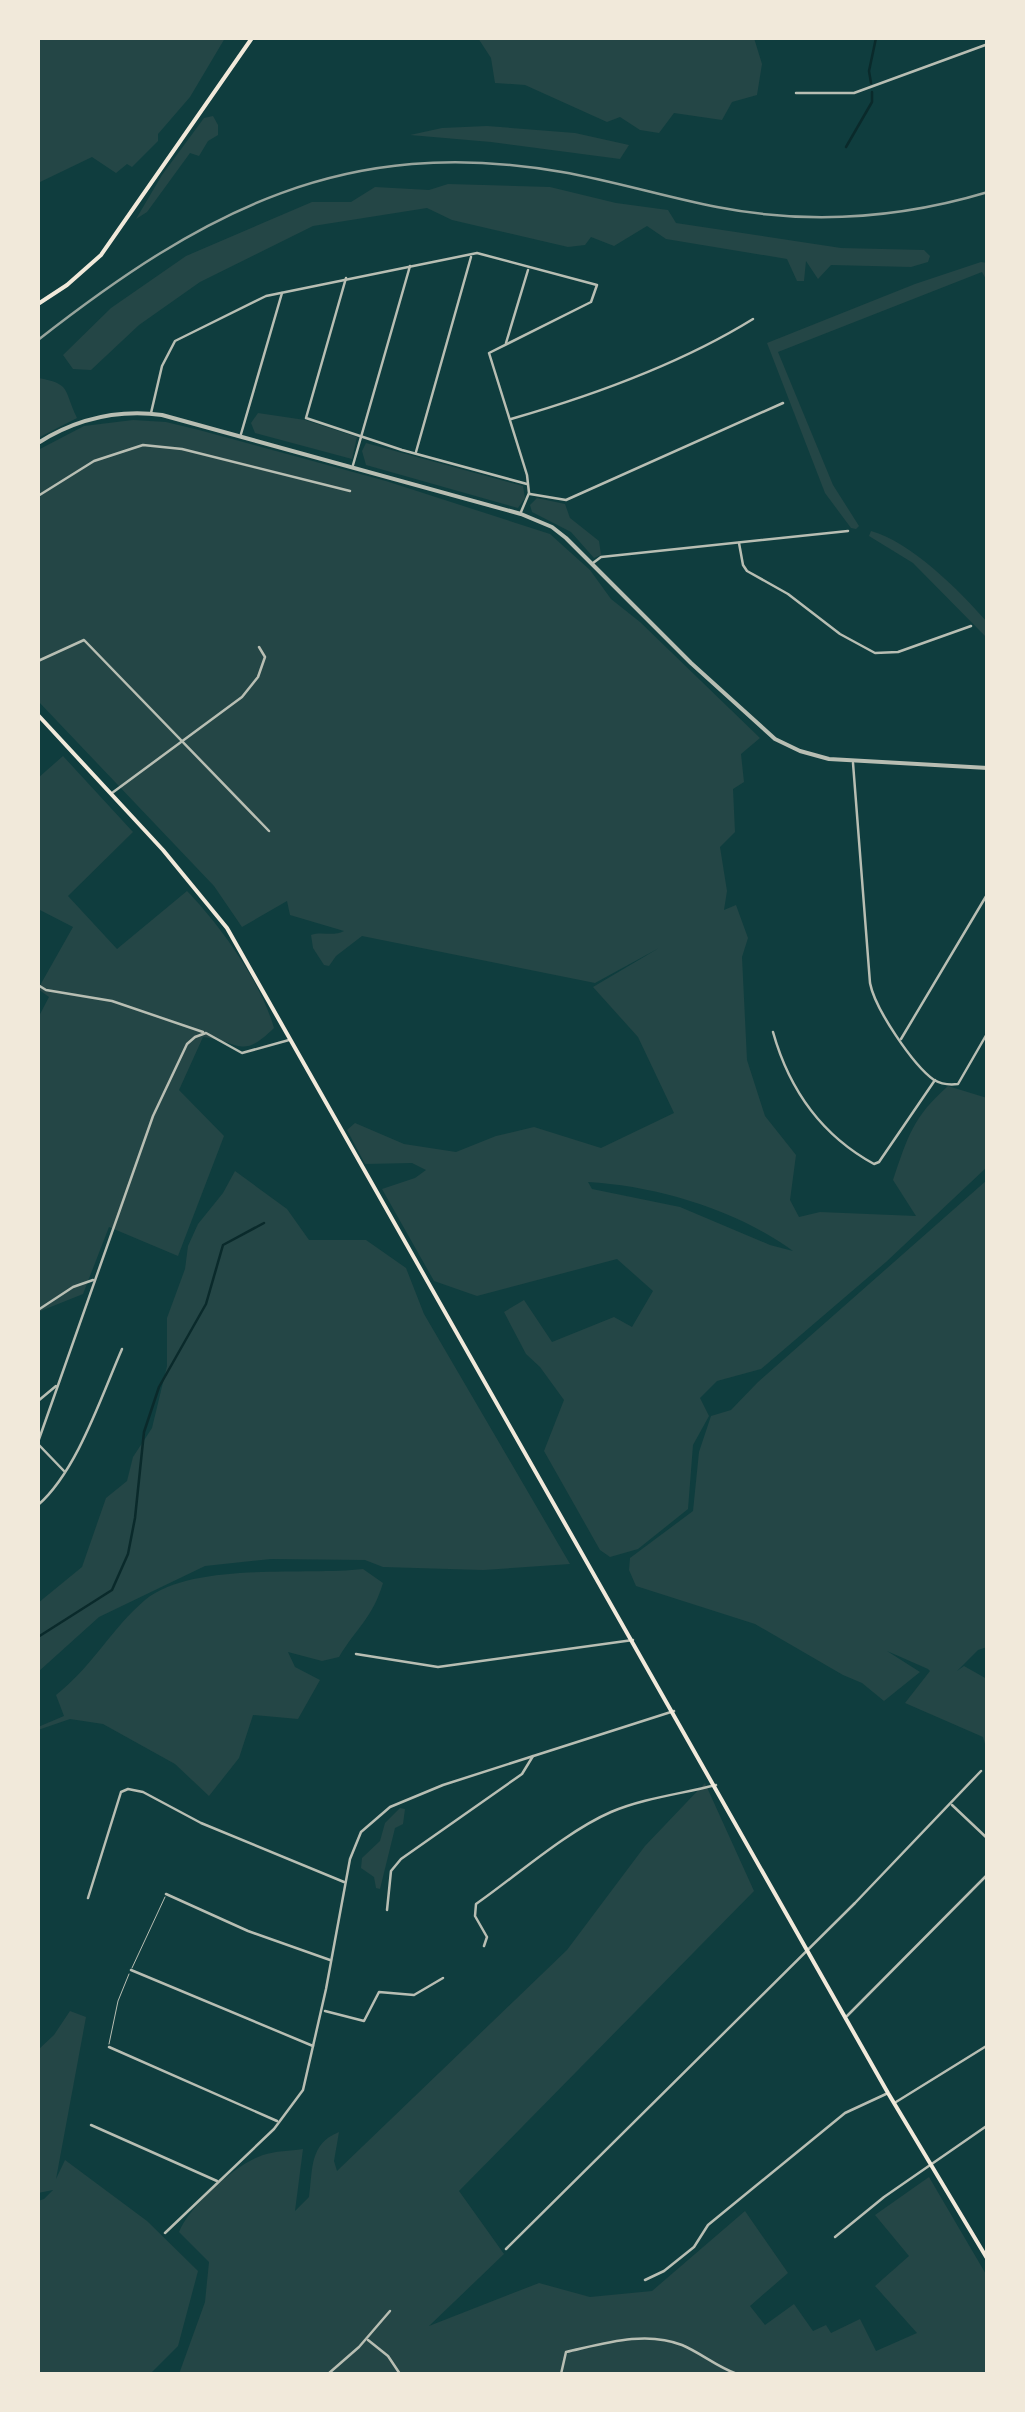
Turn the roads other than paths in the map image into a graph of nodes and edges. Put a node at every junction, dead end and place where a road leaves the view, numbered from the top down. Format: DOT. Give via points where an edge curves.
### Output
graph roads {
  1 [pos="252,38"];
  2 [pos="988,44"];
  3 [pos="796,93"];
  4 [pos="472,254"];
  5 [pos="410,264"];
  6 [pos="529,267"];
  7 [pos="346,278"];
  8 [pos="282,293"];
  9 [pos="38,304"];
  10 [pos="754,319"];
  11 [pos="506,345"];
  12 [pos="783,402"];
  13 [pos="151,414"];
  14 [pos="510,419"];
  15 [pos="240,435"];
  16 [pos="362,436"];
  17 [pos="38,443"];
  18 [pos="416,453"];
  19 [pos="352,466"];
  20 [pos="528,485"];
  21 [pos="350,492"];
  22 [pos="529,494"];
  23 [pos="38,496"];
  24 [pos="521,514"];
  25 [pos="848,531"];
  26 [pos="739,543"];
  27 [pos="591,564"];
  28 [pos="971,626"];
  29 [pos="258,647"];
  30 [pos="38,661"];
  31 [pos="38,715"];
  32 [pos="180,741"];
  33 [pos="853,760"];
  34 [pos="988,768"];
  35 [pos="111,794"];
  36 [pos="269,831"];
  37 [pos="988,893"];
  38 [pos="985,903"];
  39 [pos="38,984"];
  40 [pos="773,1032"];
  41 [pos="988,1032"];
  42 [pos="206,1034"];
  43 [pos="291,1040"];
  44 [pos="900,1040"];
  45 [pos="935,1080"];
  46 [pos="95,1280"];
  47 [pos="38,1310"];
  48 [pos="122,1349"];
  49 [pos="57,1386"];
  50 [pos="38,1401"];
  51 [pos="38,1443"];
  52 [pos="65,1472"];
  53 [pos="38,1505"];
  54 [pos="633,1640"];
  55 [pos="356,1654"];
  56 [pos="674,1711"];
  57 [pos="534,1756"];
  58 [pos="981,1771"];
  59 [pos="716,1786"];
  60 [pos="951,1804"];
  61 [pos="988,1839"];
  62 [pos="988,1874"];
  63 [pos="346,1882"];
  64 [pos="166,1894"];
  65 [pos="88,1898"];
  66 [pos="387,1910"];
  67 [pos="484,1946"];
  68 [pos="808,1950"];
  69 [pos="332,1961"];
  70 [pos="131,1970"];
  71 [pos="443,1978"];
  72 [pos="322,2010"];
  73 [pos="846,2017"];
  74 [pos="988,2044"];
  75 [pos="109,2047"];
  76 [pos="314,2047"];
  77 [pos="888,2093"];
  78 [pos="894,2103"];
  79 [pos="280,2122"];
  80 [pos="91,2125"];
  81 [pos="988,2125"];
  82 [pos="930,2164"];
  83 [pos="219,2182"];
  84 [pos="165,2233"];
  85 [pos="835,2237"];
  86 [pos="506,2250"];
  87 [pos="988,2260"];
  88 [pos="645,2280"];
  89 [pos="390,2311"];
  90 [pos="367,2339"];
  91 [pos="328,2374"];
  92 [pos="400,2374"];
  93 [pos="561,2374"];
  94 [pos="737,2374"];
  1 -- 9 [label="main road" via="101,256"];
  2 -- 3 [label="street" via="854,93"];
  4 -- 5 [label="street"];
  4 -- 6 [label="street"];
  4 -- 18 [label="street"];
  5 -- 7 [label="street"];
  5 -- 16 [label="street"];
  6 -- 11 [label="street"];
  6 -- 11 [label="street" via="598,285 591,302"];
  7 -- 8 [label="street"];
  7 -- 16 [label="street" via="306,418"];
  8 -- 13 [label="street" via="175,341"];
  8 -- 15 [label="street"];
  10 -- 14 [label="street" via="590,393"];
  11 -- 14 [label="street" via="489,354"];
  12 -- 22 [label="street" via="566,500"];
  13 -- 15 [label="street"];
  13 -- 17 [label="street" via="90,418"];
  14 -- 20 [label="street"];
  15 -- 19 [label="street"];
  16 -- 18 [label="street"];
  16 -- 19 [label="street"];
  18 -- 20 [label="street"];
  19 -- 24 [label="street"];
  20 -- 22 [label="street"];
  21 -- 23 [label="street" via="142,446 94,462"];
  22 -- 24 [label="street"];
  24 -- 27 [label="street" via="552,527"];
  25 -- 26 [label="street"];
  26 -- 27 [label="street" via="601,557"];
  26 -- 28 [label="street" via="748,571 875,653 898,652"];
  27 -- 33 [label="street" via="774,740 819,757"];
  29 -- 32 [label="street" via="265,657 242,697"];
  30 -- 32 [label="street" via="84,640"];
  31 -- 35 [label="main road"];
  32 -- 35 [label="street"];
  32 -- 36 [label="street"];
  33 -- 34 [label="street"];
  33 -- 44 [label="street" via="870,984 882,1018"];
  35 -- 43 [label="main road" via="227,928"];
  37 -- 38 [label="street"];
  38 -- 44 [label="street"];
  39 -- 42 [label="street"];
  40 -- 45 [label="street" via="802,1100 837,1139 874,1164"];
  41 -- 45 [label="street" via="958,1084"];
  42 -- 43 [label="street" via="242,1053"];
  42 -- 46 [label="street" via="187,1044 153,1116"];
  43 -- 54 [label="main road"];
  44 -- 45 [label="street"];
  46 -- 47 [label="street"];
  46 -- 49 [label="street"];
  48 -- 52 [label="street"];
  49 -- 50 [label="street"];
  49 -- 51 [label="street"];
  51 -- 52 [label="street"];
  52 -- 53 [label="street"];
  54 -- 55 [label="street" via="438,1667"];
  54 -- 56 [label="main road"];
  56 -- 57 [label="street"];
  56 -- 59 [label="main road"];
  57 -- 63 [label="street" via="390,1808 361,1832"];
  57 -- 66 [label="street" via="522,1774 401,1859 391,1871"];
  58 -- 60 [label="street"];
  59 -- 67 [label="street" via="628,1806 579,1831 476,1904"];
  59 -- 68 [label="main road"];
  60 -- 61 [label="street"];
  60 -- 68 [label="street"];
  62 -- 73 [label="street"];
  63 -- 65 [label="street" via="135,1788 122,1792"];
  63 -- 69 [label="street"];
  64 -- 69 [label="street"];
  64 -- 70 [label="lane"];
  68 -- 73 [label="main road"];
  68 -- 86 [label="street"];
  69 -- 72 [label="street"];
  70 -- 75 [label="lane"];
  70 -- 76 [label="street"];
  71 -- 72 [label="street" via="417,1994 379,1992 364,2021"];
  72 -- 76 [label="street"];
  73 -- 77 [label="main road"];
  74 -- 78 [label="street"];
  75 -- 79 [label="street"];
  76 -- 79 [label="street" via="303,2090"];
  77 -- 78 [label="main road"];
  77 -- 88 [label="street" via="845,2113 708,2225 694,2247"];
  78 -- 82 [label="main road"];
  79 -- 83 [label="street"];
  80 -- 83 [label="street"];
  81 -- 82 [label="street"];
  82 -- 85 [label="street"];
  82 -- 87 [label="main road"];
  83 -- 84 [label="street"];
  89 -- 90 [label="street"];
  90 -- 91 [label="street"];
  90 -- 92 [label="street"];
  93 -- 94 [label="street" via="566,2352 642,2339 679,2344"];
}
